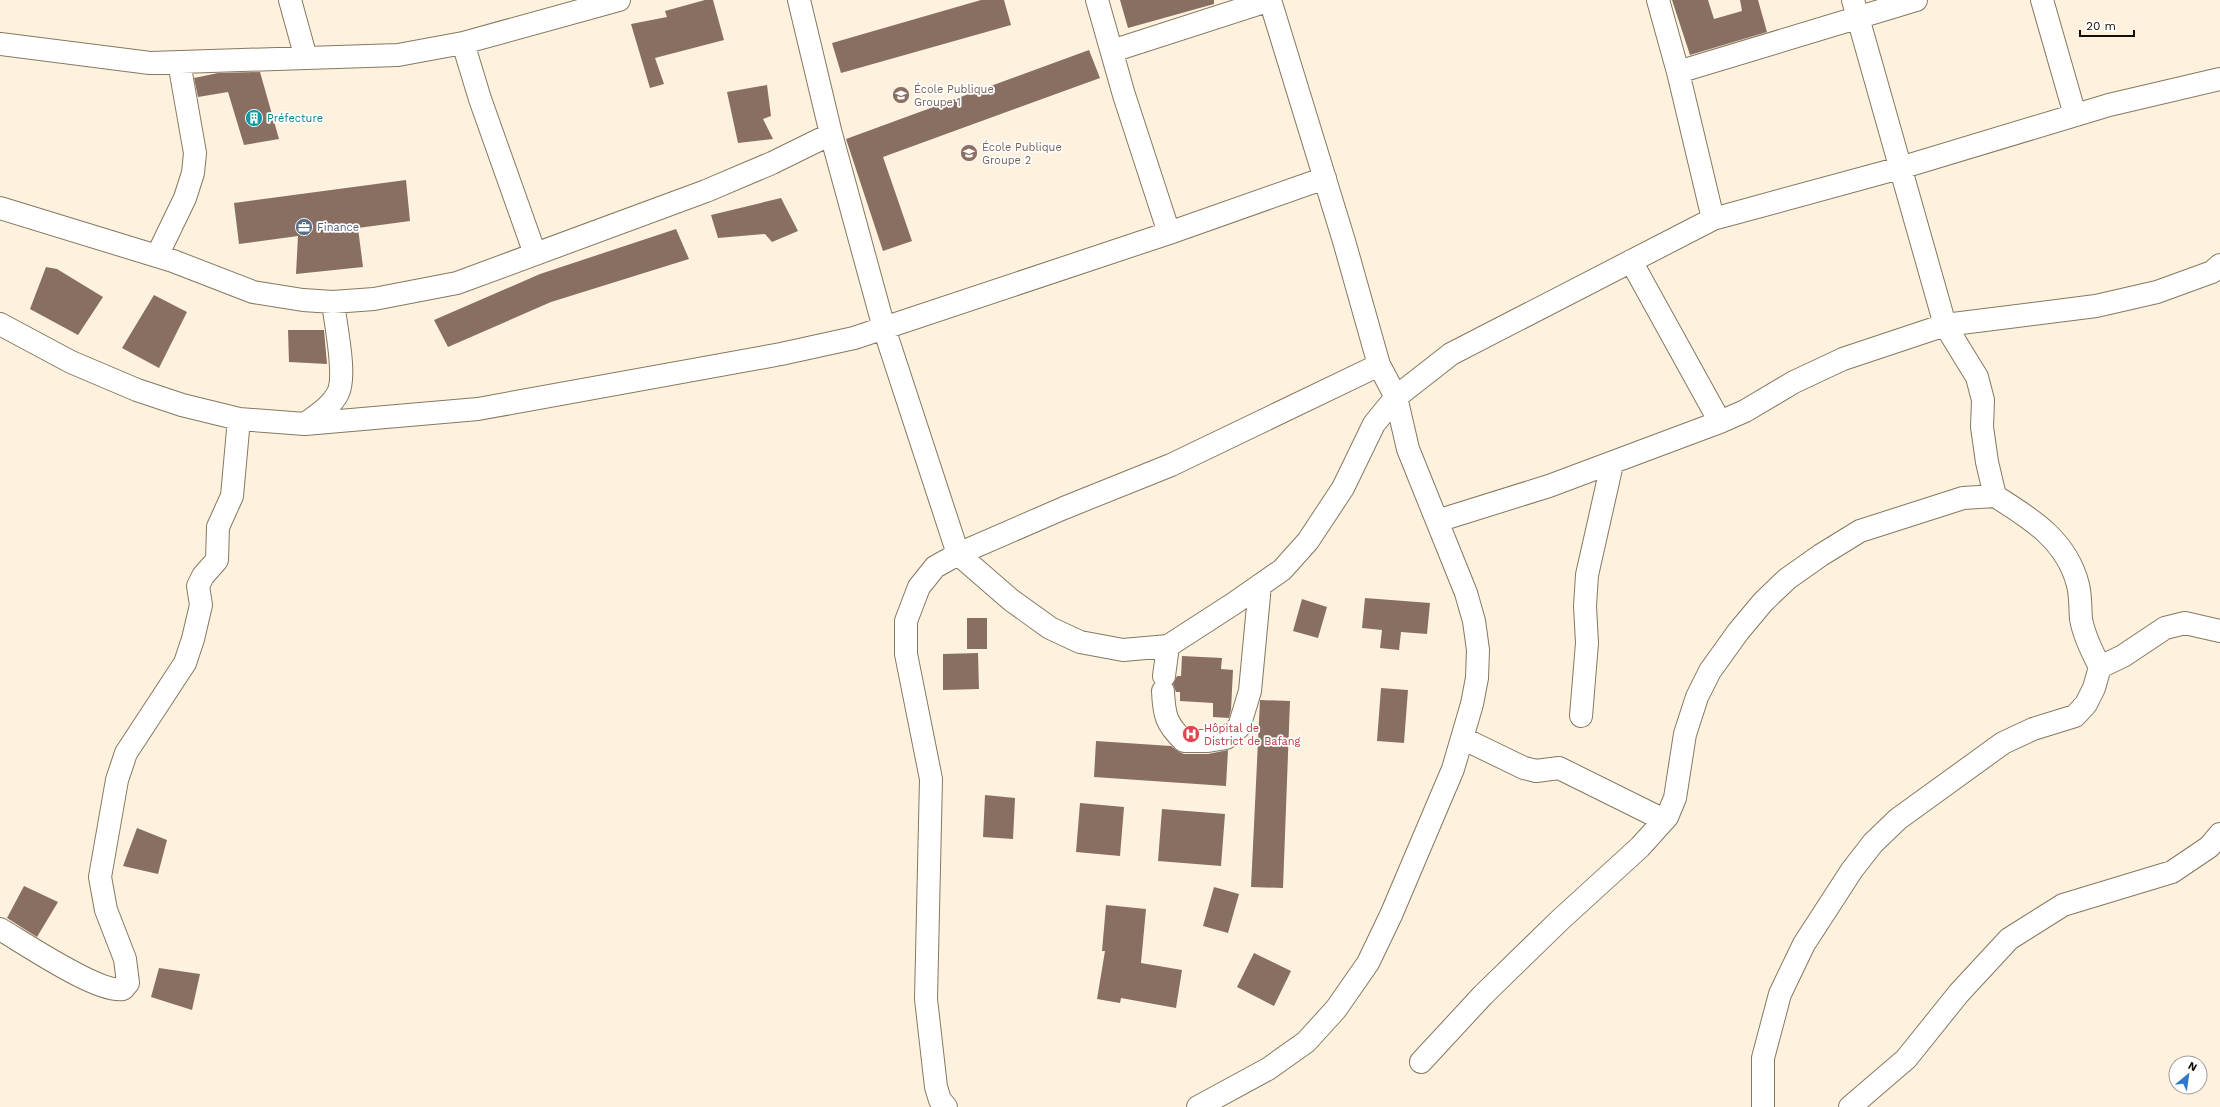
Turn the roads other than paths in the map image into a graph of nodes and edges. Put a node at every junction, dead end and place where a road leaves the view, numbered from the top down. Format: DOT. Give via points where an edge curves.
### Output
graph roads {
  1 [pos="290,0"];
  2 [pos="619,0"];
  3 [pos="799,0"];
  4 [pos="1097,0"];
  5 [pos="1270,0"];
  6 [pos="1658,0"];
  7 [pos="1916,0"];
  8 [pos="2042,0"];
  9 [pos="1855,9"];
  10 [pos="463,43"];
  11 [pos="0,44"];
  12 [pos="1112,51"];
  13 [pos="306,58"];
  14 [pos="179,62"];
  15 [pos="1678,72"];
  16 [pos="2220,79"];
  17 [pos="2075,115"];
  18 [pos="831,134"];
  19 [pos="1900,168"];
  20 [pos="1326,178"];
  21 [pos="0,208"];
  22 [pos="1713,219"];
  23 [pos="1169,233"];
  24 [pos="535,254"];
  25 [pos="157,256"];
  26 [pos="1631,261"];
  27 [pos="2220,265"];
  28 [pos="333,302"];
  29 [pos="0,324"];
  30 [pos="1945,325"];
  31 [pos="884,328"];
  32 [pos="1379,365"];
  33 [pos="1396,397"];
  34 [pos="239,419"];
  35 [pos="1720,422"];
  36 [pos="305,424"];
  37 [pos="1612,464"];
  38 [pos="1995,496"];
  39 [pos="1437,521"];
  40 [pos="958,554"];
  41 [pos="1260,585"];
  42 [pos="2220,631"];
  43 [pos="1168,646"];
  44 [pos="2100,667"];
  45 [pos="1581,716"];
  46 [pos="1462,738"];
  47 [pos="1664,820"];
  48 [pos="2220,834"];
  49 [pos="0,929"];
  50 [pos="1421,1062"];
  51 [pos="936,1105"];
  52 [pos="1198,1107"];
  53 [pos="1763,1107"];
  54 [pos="1850,1107"];
  1 -- 13 [label="street"];
  2 -- 10 [label="street"];
  3 -- 18 [label="street"];
  4 -- 12 [label="street"];
  5 -- 12 [label="street"];
  5 -- 20 [label="street"];
  6 -- 15 [label="street"];
  7 -- 9 [label="street"];
  8 -- 17 [label="street"];
  9 -- 15 [label="street"];
  9 -- 19 [label="street"];
  10 -- 13 [label="street" via="398,55"];
  10 -- 24 [label="street"];
  11 -- 14 [label="street" via="150,63"];
  12 -- 23 [label="street"];
  13 -- 14 [label="street"];
  14 -- 25 [label="street" via="195,153 193,173 185,198"];
  15 -- 22 [label="street"];
  16 -- 17 [label="street"];
  17 -- 19 [label="street"];
  18 -- 24 [label="street" via="706,191"];
  18 -- 31 [label="street"];
  19 -- 22 [label="street"];
  19 -- 30 [label="street"];
  20 -- 23 [label="street"];
  20 -- 32 [label="street"];
  21 -- 25 [label="street"];
  22 -- 26 [label="street"];
  23 -- 31 [label="street"];
  24 -- 28 [label="street" via="457,283 374,299"];
  25 -- 28 [label="street" via="253,292"];
  26 -- 33 [label="street" via="1451,354"];
  26 -- 35 [label="street"];
  27 -- 30 [label="street" via="2212,272 2157,292 2096,306"];
  28 -- 36 [label="street" via="342,373 338,392 326,409"];
  29 -- 34 [label="street" via="71,362 137,390 182,406"];
  30 -- 35 [label="street" via="1843,359 1794,382 1746,411"];
  30 -- 38 [label="street" via="1977,377 1983,400 1982,427 1987,462"];
  31 -- 36 [label="street" via="834,343 478,409"];
  31 -- 40 [label="street"];
  32 -- 33 [label="street"];
  32 -- 40 [label="street" via="1171,465"];
  33 -- 39 [label="street" via="1408,449"];
  33 -- 41 [label="street" via="1374,424 1343,488 1308,541 1282,570"];
  34 -- 36 [label="street"];
  34 -- 49 [label="street" via="232,496 218,527 217,560 198,586 201,605 185,663 126,753 117,780 100,877 106,910 125,959 128,983 123,989 107,989"];
  35 -- 37 [label="street"];
  37 -- 39 [label="street"];
  37 -- 45 [label="street" via="1587,575 1587,643"];
  38 -- 44 [label="street" via="2033,519 2063,551 2078,586 2081,619 2088,643"];
  38 -- 47 [label="street" via="1963,498 1860,531 1787,579 1763,602 1710,671 1697,697 1685,734 1675,798"];
  39 -- 46 [label="street" via="1466,593 1474,620 1478,650 1476,684"];
  40 -- 43 [label="street" via="1011,600 1050,628 1080,642 1123,650"];
  40 -- 51 [label="street" via="935,567 919,587 906,621 906,654 931,779 926,998"];
  41 -- 43 [label="street"];
  41 -- 43 [label="street" via="1250,691 1239,727 1226,738 1184,741 1172,730 1164,713"];
  42 -- 44 [label="street" via="2185,623 2165,628 2123,656"];
  44 -- 53 [label="street" via="2086,704 2075,716 2033,729 2003,743 1898,819 1873,843 1852,870 1804,944 1780,994 1763,1058"];
  46 -- 47 [label="street" via="1524,768 1536,771 1559,768"];
  46 -- 52 [label="street" via="1453,769 1391,916 1368,964 1336,1009 1306,1042 1268,1069"];
  47 -- 50 [label="street" via="1640,847 1483,995"];
  48 -- 54 [label="street" via="2209,847 2172,872 2063,905 2010,939 1959,993 1906,1059"];
}
